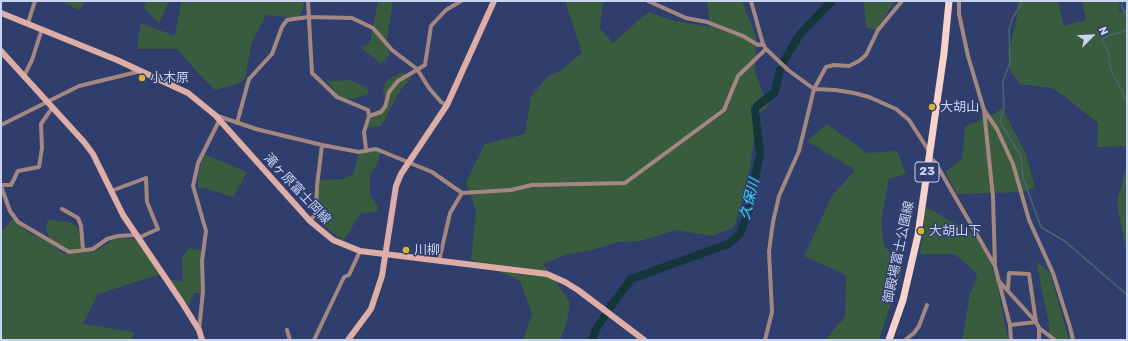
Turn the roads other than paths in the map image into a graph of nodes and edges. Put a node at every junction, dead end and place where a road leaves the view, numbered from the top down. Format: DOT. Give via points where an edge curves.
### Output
graph roads {
  1 [pos="35,1"];
  2 [pos="308,1"];
  3 [pos="461,1"];
  4 [pos="494,1"];
  5 [pos="648,1"];
  6 [pos="751,1"];
  7 [pos="902,1"];
  8 [pos="949,1"];
  9 [pos="959,1"];
  10 [pos="1,12"];
  11 [pos="308,17"];
  12 [pos="28,23"];
  13 [pos="42,29"];
  14 [pos="763,44"];
  15 [pos="766,50"];
  16 [pos="1,51"];
  17 [pos="417,69"];
  18 [pos="142,71"];
  19 [pos="24,76"];
  20 [pos="814,89"];
  21 [pos="47,102"];
  22 [pos="447,105"];
  23 [pos="52,108"];
  24 [pos="984,110"];
  25 [pos="369,116"];
  26 [pos="217,118"];
  27 [pos="237,122"];
  28 [pos="1,125"];
  29 [pos="322,145"];
  30 [pos="366,149"];
  31 [pos="929,154"];
  32 [pos="409,162"];
  33 [pos="1,185"];
  34 [pos="111,191"];
  35 [pos="462,193"];
  36 [pos="62,209"];
  37 [pos="310,221"];
  38 [pos="137,237"];
  39 [pos="83,250"];
  40 [pos="360,251"];
  41 [pos="385,254"];
  42 [pos="439,260"];
  43 [pos="994,266"];
  44 [pos="998,280"];
  45 [pos="1008,289"];
  46 [pos="927,305"];
  47 [pos="1036,322"];
  48 [pos="1010,325"];
  49 [pos="1039,328"];
  50 [pos="199,330"];
  51 [pos="287,330"];
  52 [pos="202,340"];
  53 [pos="290,340"];
  54 [pos="314,340"];
  55 [pos="348,340"];
  56 [pos="644,340"];
  57 [pos="765,340"];
  58 [pos="889,340"];
  59 [pos="905,340"];
  60 [pos="1011,340"];
  61 [pos="1039,340"];
  62 [pos="1055,340"];
  63 [pos="1073,340"];
  1 -- 12 [label="street"];
  2 -- 11 [label="street"];
  3 -- 17 [label="street" via="446,10 431,26 425,65"];
  4 -- 22 [label="main road"];
  5 -- 14 [label="street" via="686,18 706,22 743,36 758,45"];
  6 -- 14 [label="street"];
  7 -- 20 [label="street" via="878,30 862,58 849,66 826,67"];
  8 -- 31 [label="main road, 御殿場富士公園線 / 23"];
  9 -- 24 [label="street" via="959,14 968,56"];
  10 -- 12 [label="main road, 滝ヶ原富士岡線"];
  11 -- 17 [label="street" via="352,18 365,24 373,28 392,50"];
  11 -- 25 [label="street" via="312,73 337,97 368,110"];
  11 -- 27 [label="street" via="287,20 282,27 272,54 249,79"];
  12 -- 13 [label="main road, 滝ヶ原富士岡線"];
  13 -- 18 [label="main road, 滝ヶ原富士岡線"];
  13 -- 19 [label="street"];
  14 -- 15 [label="street"];
  15 -- 20 [label="street"];
  15 -- 35 [label="street" via="738,76 724,110 625,183 532,185 511,190"];
  16 -- 19 [label="main road"];
  17 -- 22 [label="street" via="429,88"];
  17 -- 25 [label="street" via="398,81 389,92 381,112"];
  18 -- 21 [label="street" via="79,86"];
  18 -- 26 [label="main road, 滝ヶ原富士岡線" via="188,93"];
  19 -- 21 [label="main road"];
  20 -- 31 [label="street" via="854,93 896,109 909,120"];
  20 -- 57 [label="street" via="799,151 779,196 773,222 768,252 772,312"];
  21 -- 23 [label="main road"];
  21 -- 28 [label="street"];
  22 -- 32 [label="main road"];
  23 -- 33 [label="street" via="41,124 42,148 39,167 18,171 11,185"];
  23 -- 34 [label="main road" via="93,154"];
  24 -- 43 [label="street" via="993,197"];
  24 -- 63 [label="street" via="997,129 1013,164 1029,220 1053,273"];
  25 -- 30 [label="street" via="364,132"];
  26 -- 27 [label="street"];
  26 -- 37 [label="main road, 滝ヶ原富士岡線"];
  26 -- 50 [label="street" via="198,163 193,186 206,231"];
  27 -- 29 [label="street"];
  29 -- 30 [label="street" via="359,152"];
  29 -- 37 [label="street" via="318,166 316,214"];
  30 -- 32 [label="street" via="376,149"];
  31 -- 43 [label="street"];
  31 -- 58 [label="main road, 御殿場富士公園線 / 23" via="915,250 903,300"];
  32 -- 35 [label="street" via="432,172"];
  32 -- 41 [label="main road" via="396,186"];
  33 -- 39 [label="street" via="10,211 18,222 69,252"];
  34 -- 38 [label="main road"];
  34 -- 38 [label="street" via="146,178 147,202 158,229"];
  35 -- 42 [label="street" via="450,213"];
  36 -- 39 [label="street" via="78,218"];
  37 -- 40 [label="main road, 滝ヶ原富士岡線" via="334,240"];
  38 -- 39 [label="street" via="108,239 93,249"];
  38 -- 50 [label="main road"];
  40 -- 41 [label="main road, 滝ヶ原富士岡線"];
  40 -- 54 [label="street" via="349,275 344,277"];
  41 -- 42 [label="main road, 滝ヶ原富士岡線"];
  41 -- 55 [label="main road" via="382,276 373,303"];
  42 -- 56 [label="main road, 滝ヶ原富士岡線" via="539,272 555,277 578,290"];
  43 -- 44 [label="street"];
  44 -- 45 [label="street"];
  44 -- 48 [label="street"];
  45 -- 47 [label="street"];
  45 -- 47 [label="street" via="1009,273 1029,274"];
  46 -- 59 [label="street" via="914,333"];
  47 -- 48 [label="street"];
  47 -- 49 [label="street"];
  48 -- 60 [label="street"];
  49 -- 61 [label="street"];
  49 -- 62 [label="street"];
  50 -- 52 [label="main road"];
  51 -- 53 [label="street"];
}
